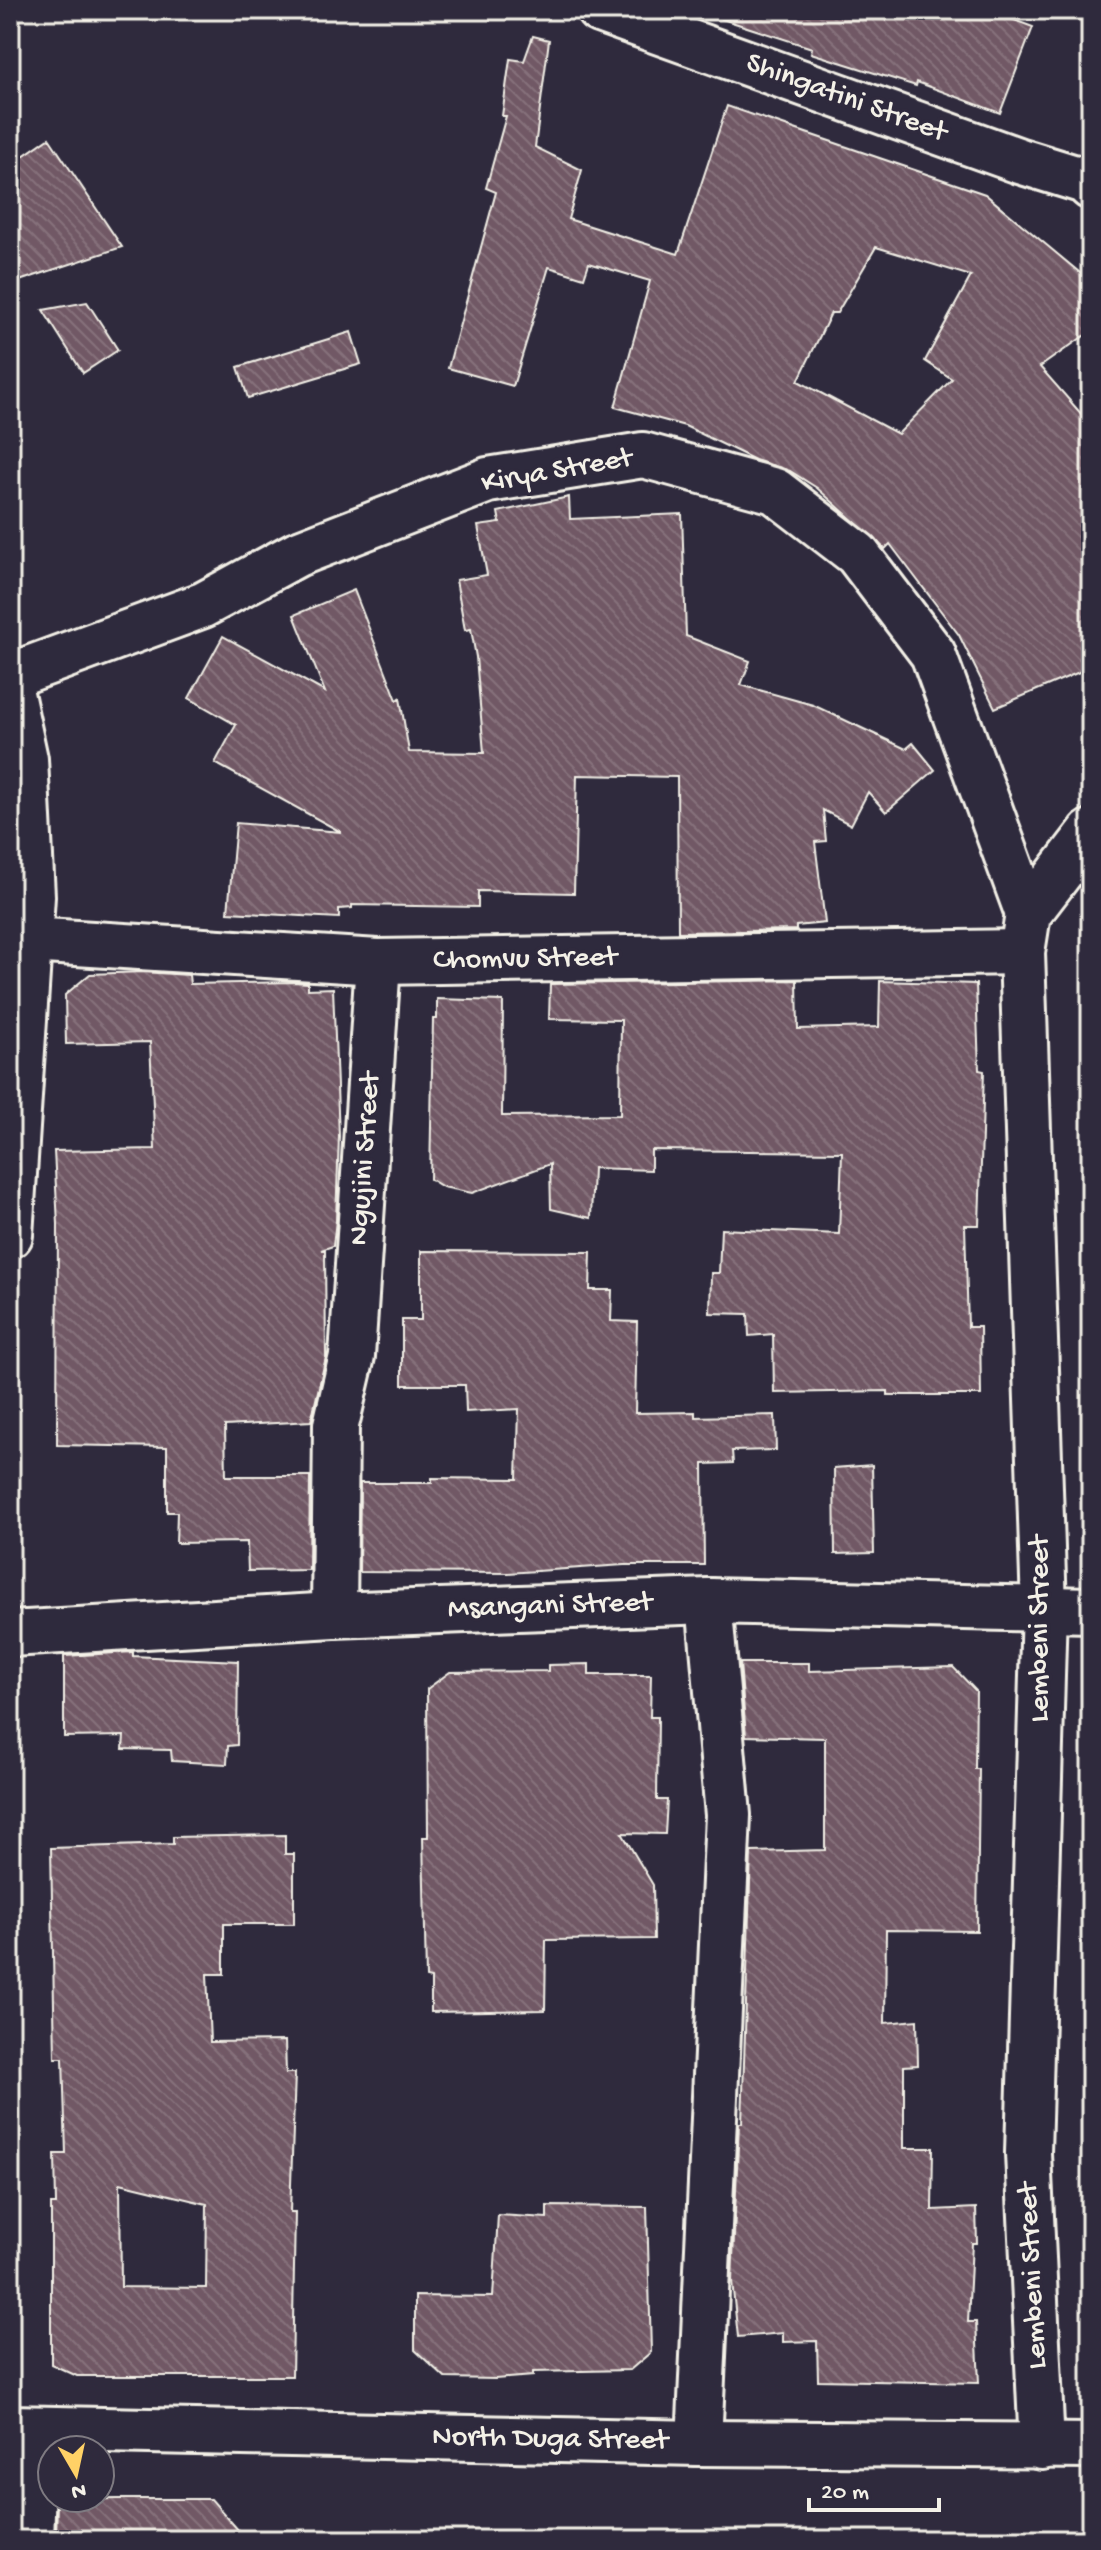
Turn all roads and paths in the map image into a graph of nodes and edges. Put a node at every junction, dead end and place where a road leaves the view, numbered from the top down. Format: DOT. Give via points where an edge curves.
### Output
graph roads {
  1 [pos="599,10"];
  2 [pos="1089,177"];
  3 [pos="10,676"];
  4 [pos="10,689"];
  5 [pos="1091,832"];
  6 [pos="21,894"];
  7 [pos="1025,933"];
  8 [pos="29,940"];
  9 [pos="378,962"];
  10 [pos="10,1235"];
  11 [pos="709,1601"];
  12 [pos="1044,1608"];
  13 [pos="1091,1610"];
  14 [pos="334,1615"];
  15 [pos="10,1634"];
  16 [pos="22,2428"];
  17 [pos="699,2443"];
  18 [pos="1091,2446"];
  19 [pos="1042,2447"];
  20 [pos="31,2540"];
  1 -- 2 [label="street, Shingatini Street" via="1020,161"];
  3 -- 7 [label="street, Kirya Street" via="203,605 297,554 488,480 643,455 775,491 857,554 933,654"];
  4 -- 6 [label="street" via="25,759"];
  5 -- 7 [label="street"];
  6 -- 8 [label="street"];
  7 -- 9 [label="street, Chomvu Street"];
  7 -- 12 [label="street, Lembeni Street"];
  8 -- 9 [label="street, Chomvu Street"];
  8 -- 10 [label="street"];
  9 -- 14 [label="street, Ngujini Street" via="352,1356 336,1425"];
  11 -- 12 [label="street, Msangani Street"];
  11 -- 14 [label="street, Msangani Street"];
  11 -- 17 [label="street" via="728,1815"];
  12 -- 13 [label="street, Msangani Street"];
  12 -- 19 [label="street, Lembeni Street" via="1028,2153"];
  14 -- 15 [label="street, Msangani Street"];
  16 -- 17 [label="street, North Duga Street"];
  16 -- 20 [label="street"];
  17 -- 19 [label="street, North Duga Street"];
  18 -- 19 [label="street, North Duga Street"];
}
